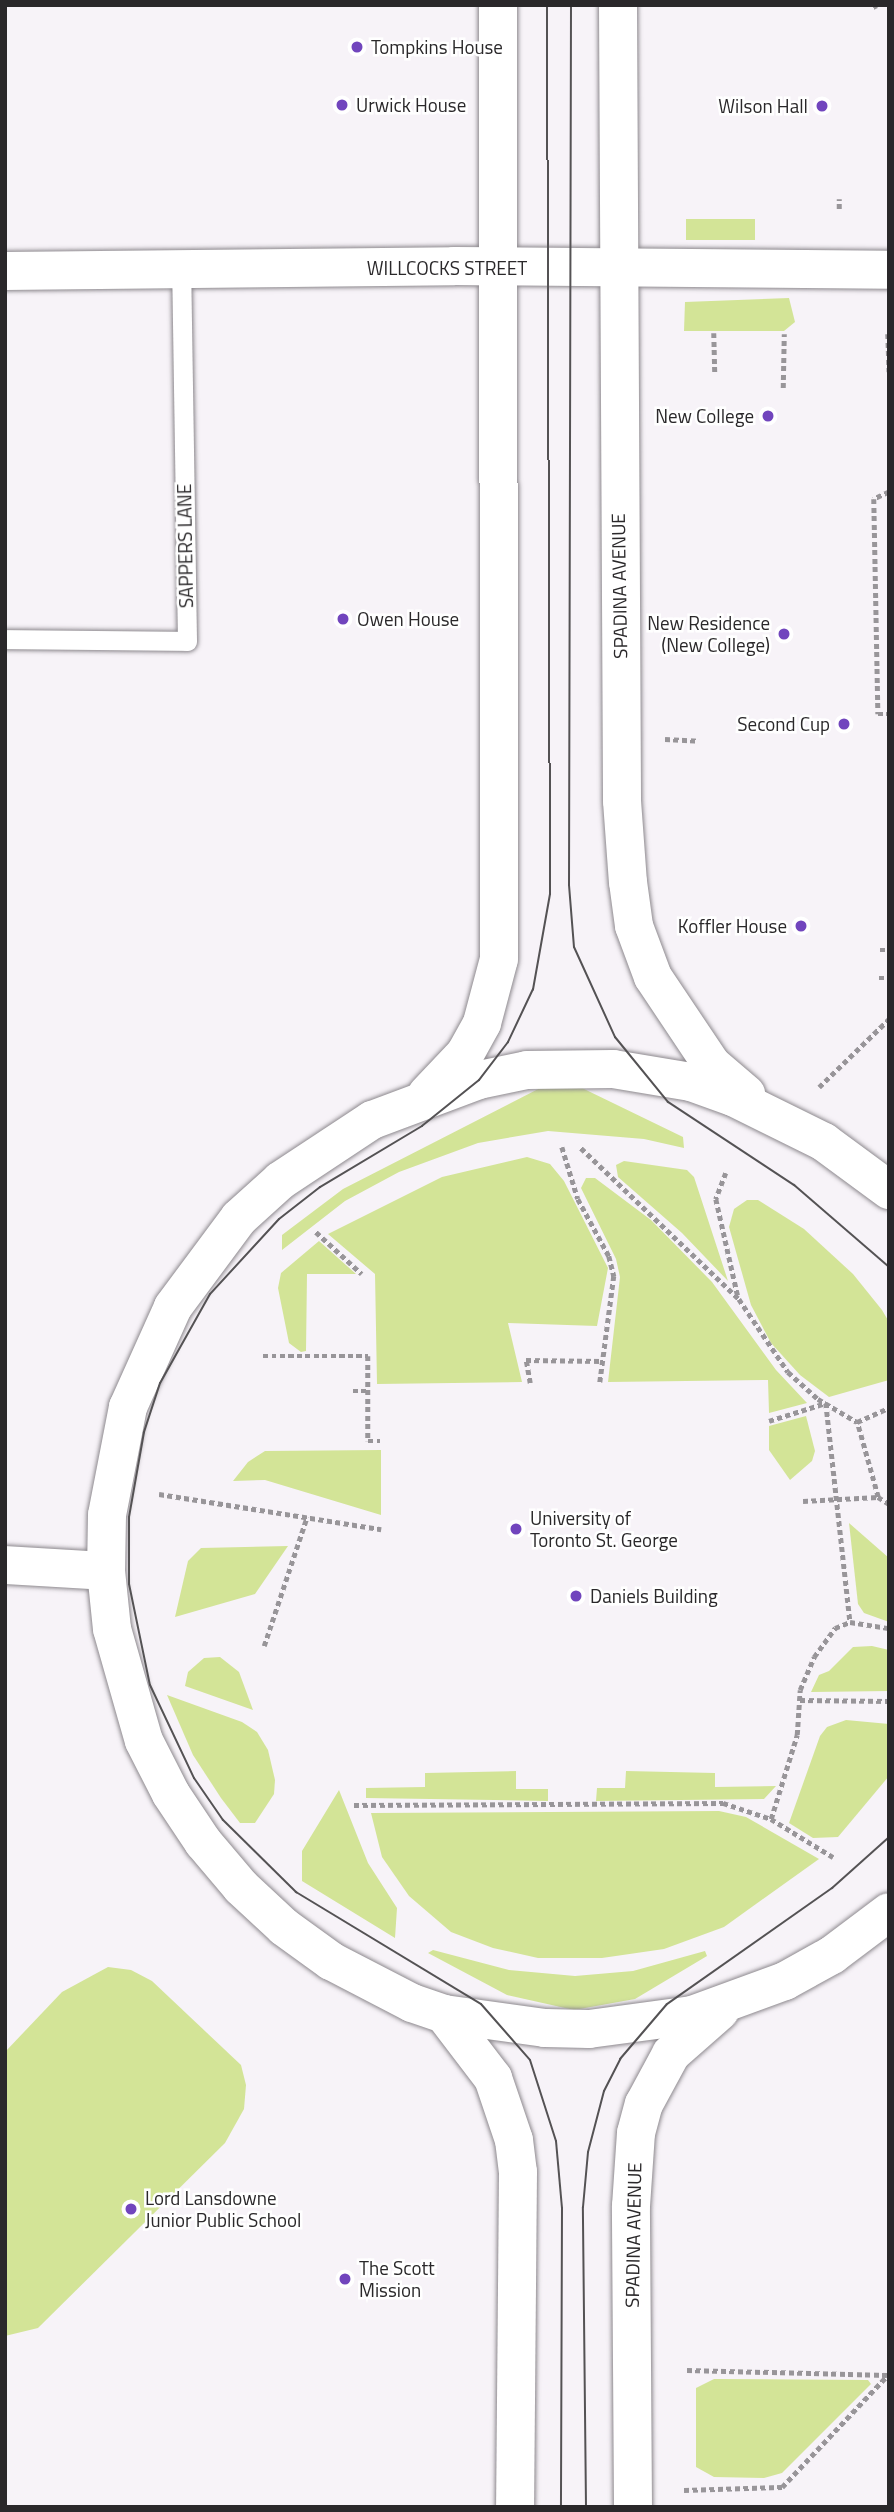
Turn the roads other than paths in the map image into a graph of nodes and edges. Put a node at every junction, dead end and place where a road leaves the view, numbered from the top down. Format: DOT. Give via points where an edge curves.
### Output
graph roads {
  1 [pos="498,5"];
  2 [pos="618,5"];
  3 [pos="499,267"];
  4 [pos="618,268"];
  5 [pos="181,270"];
  6 [pos="889,270"];
  7 [pos="5,271"];
  8 [pos="5,639"];
  9 [pos="423,1098"];
  10 [pos="773,1115"];
  11 [pos="889,1190"];
  12 [pos="5,1565"];
  13 [pos="107,1571"];
  14 [pos="889,1912"];
  15 [pos="735,2002"];
  16 [pos="444,2014"];
  17 [pos="515,2507"];
  18 [pos="633,2507"];
  1 -- 3 [label="main road"];
  2 -- 4 [label="main road, SPADINA AVENUE"];
  3 -- 4 [label="main road, WILLCOCKS STREET"];
  3 -- 5 [label="main road, WILLCOCKS STREET"];
  3 -- 9 [label="main road" via="499,959 495,987 465,1054"];
  4 -- 6 [label="main road, WILLCOCKS STREET"];
  4 -- 10 [label="main road, SPADINA AVENUE" via="622,801 634,926 653,977 691,1038 712,1065"];
  5 -- 7 [label="main road, WILLCOCKS STREET"];
  5 -- 8 [label="lane, SAPPERS LANE" via="187,641"];
  9 -- 10 [label="main road" via="527,1070 613,1069 691,1082"];
  9 -- 13 [label="main road" via="324,1148 239,1218 204,1261 154,1343 128,1407 109,1502"];
  10 -- 11 [label="main road" via="824,1142"];
  12 -- 13 [label="main road"];
  13 -- 16 [label="main road" via="112,1629 145,1741 171,1794 203,1842 241,1887 331,1961 382,1989"];
  14 -- 15 [label="main road" via="832,1955"];
  15 -- 16 [label="main road" via="692,2015 589,2029 500,2025"];
  15 -- 18 [label="main road, SPADINA AVENUE" via="712,2016 671,2054 644,2104 636,2133 631,2206"];
  16 -- 17 [label="main road" via="493,2078 514,2140 518,2172"];
}
